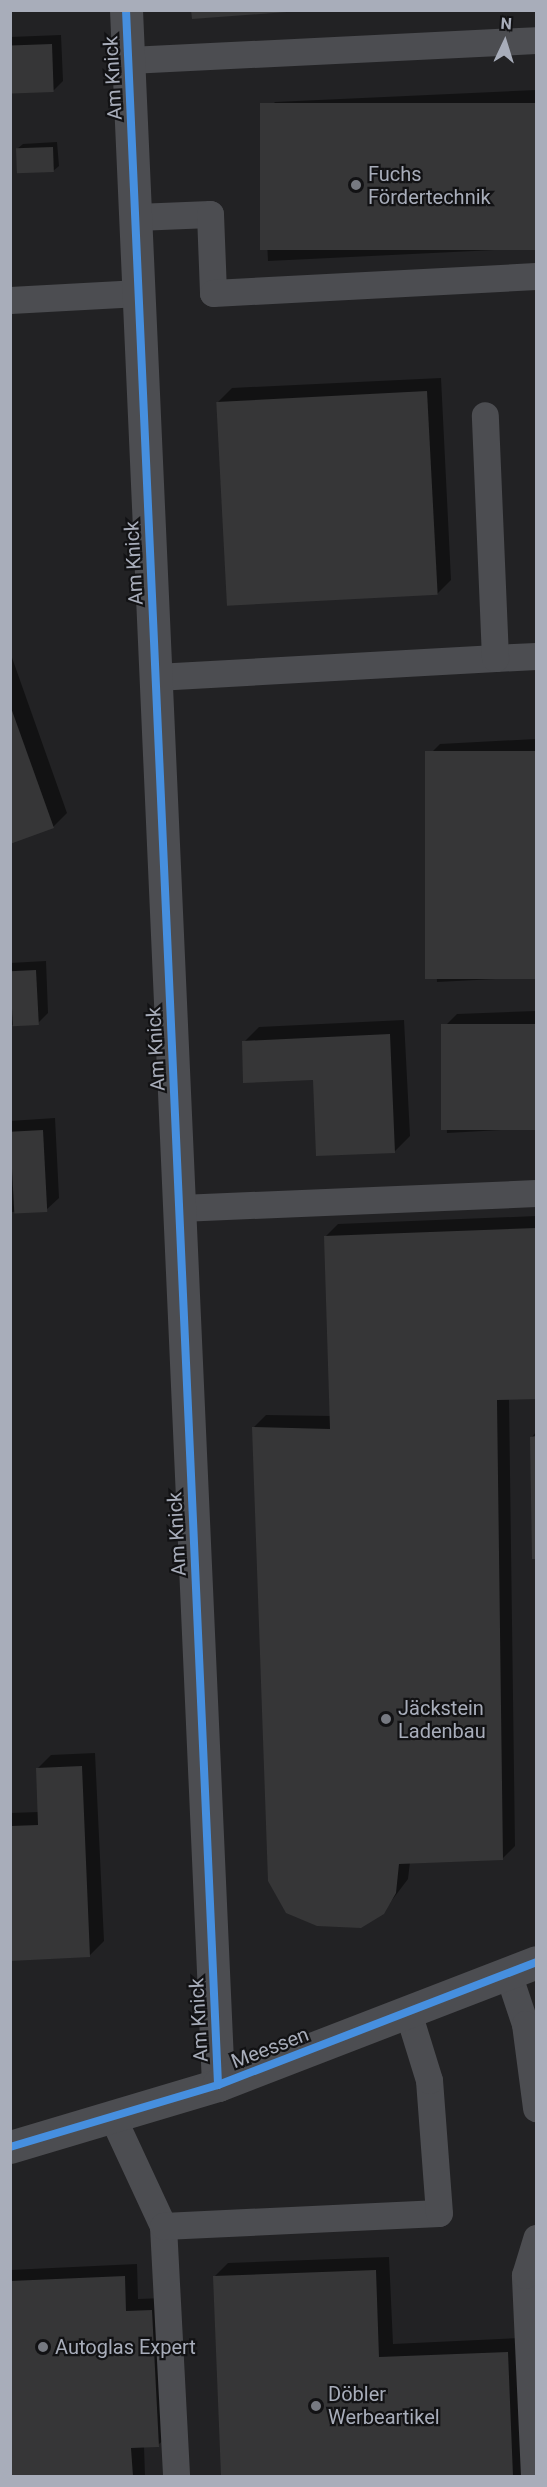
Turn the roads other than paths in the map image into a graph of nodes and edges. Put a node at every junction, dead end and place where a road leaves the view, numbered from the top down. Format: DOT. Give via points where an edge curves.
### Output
graph roads {
  1 [pos="126,10"];
  2 [pos="537,40"];
  3 [pos="129,60"];
  4 [pos="135,217"];
  5 [pos="537,276"];
  6 [pos="139,293"];
  7 [pos="10,300"];
  8 [pos="485,415"];
  9 [pos="537,656"];
  10 [pos="495,658"];
  11 [pos="156,676"];
  12 [pos="537,1193"];
  13 [pos="180,1208"];
  14 [pos="522,1968"];
  15 [pos="408,2012"];
  16 [pos="218,2085"];
  17 [pos="537,2108"];
  18 [pos="112,2116"];
  19 [pos="10,2147"];
  20 [pos="163,2226"];
  21 [pos="537,2238"];
  22 [pos="176,2476"];
  23 [pos="534,2476"];
  1 -- 3 [label="street, Am Knick"];
  2 -- 3 [label="lane"];
  3 -- 4 [label="street, Am Knick"];
  4 -- 5 [label="lane" via="210,214 213,292"];
  4 -- 6 [label="street, Am Knick"];
  6 -- 7 [label="lane"];
  6 -- 11 [label="street, Am Knick"];
  8 -- 10 [label="lane"];
  9 -- 10 [label="lane"];
  10 -- 11 [label="lane"];
  11 -- 13 [label="street, Am Knick"];
  12 -- 13 [label="lane"];
  13 -- 16 [label="street, Am Knick"];
  14 -- 15 [label="street, Meessen"];
  14 -- 17 [label="lane"];
  15 -- 16 [label="street, Meessen"];
  15 -- 20 [label="lane" via="429,2080 439,2213"];
  16 -- 18 [label="street, Meessen"];
  18 -- 19 [label="street, Meessen"];
  18 -- 20 [label="lane"];
  20 -- 22 [label="lane"];
  21 -- 23 [label="lane" via="525,2275"];
}
